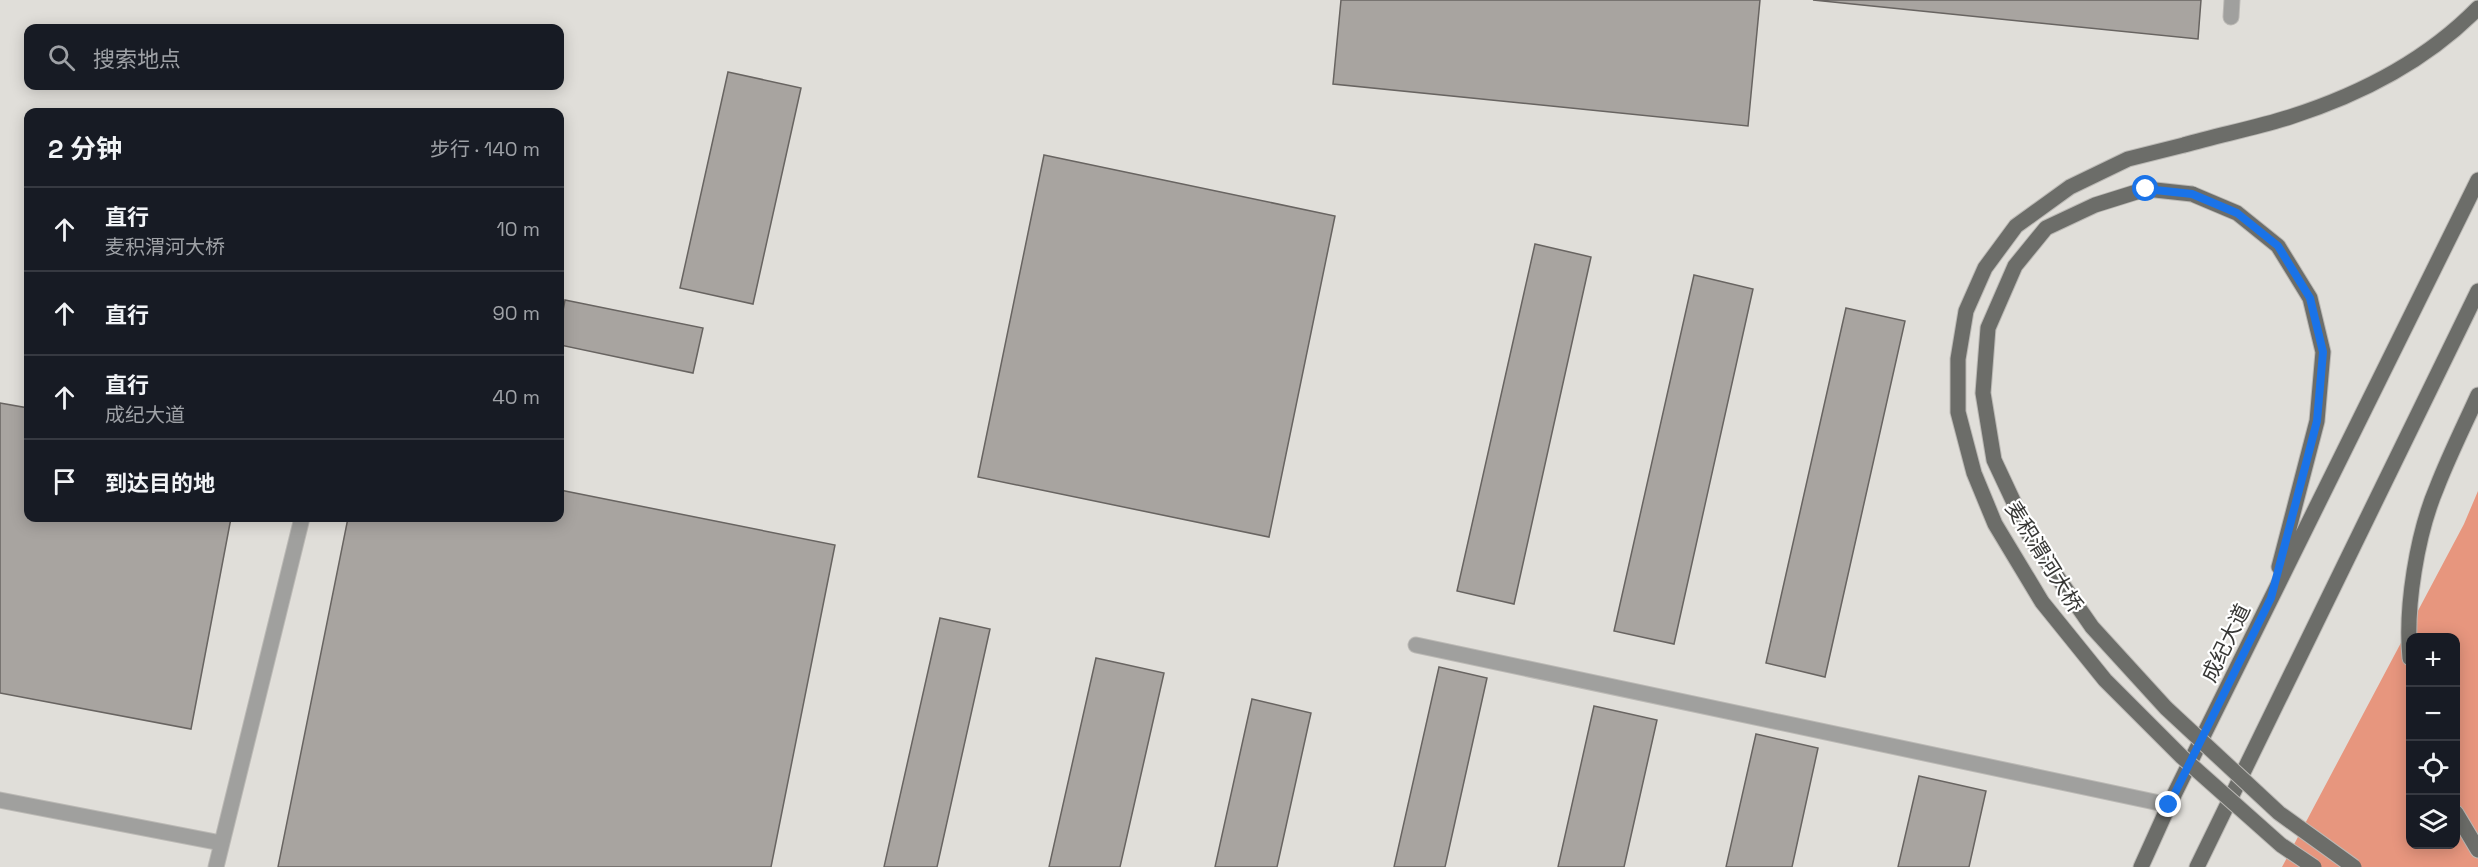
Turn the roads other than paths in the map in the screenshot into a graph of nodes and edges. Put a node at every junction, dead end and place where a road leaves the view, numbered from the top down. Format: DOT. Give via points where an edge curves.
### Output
graph roads {
  1 [pos="2232,0"];
  2 [pos="2478,8"];
  3 [pos="2231,17"];
  4 [pos="2478,180"];
  5 [pos="2478,291"];
  6 [pos="2478,395"];
  7 [pos="301,522"];
  8 [pos="2271,598"];
  9 [pos="2408,633"];
  10 [pos="1416,645"];
  11 [pos="0,800"];
  12 [pos="2169,805"];
  13 [pos="2460,820"];
  14 [pos="221,843"];
  15 [pos="2478,850"];
  16 [pos="216,867"];
  17 [pos="2141,867"];
  18 [pos="2197,867"];
  19 [pos="2314,867"];
  20 [pos="2354,867"];
  1 -- 3 [label="street"];
  2 -- 19 [label="main road, 麦积渭河大桥, bridge" via="2456,30 2384,79 2291,117 2128,159 2070,187 2016,226 1985,268 1966,311 1958,359 1958,412 1974,473 1995,524 2042,602 2105,680 2182,758 2281,845"];
  4 -- 8 [label="main road, 成纪大道"];
  5 -- 18 [label="main road"];
  6 -- 9 [label="main road" via="2436,489 2416,558"];
  7 -- 14 [label="street"];
  8 -- 12 [label="main road, 成纪大道"];
  8 -- 20 [label="main road, 麦积渭河大桥, bridge" via="2317,421 2323,352 2310,298 2278,246 2237,213 2192,194 2146,189 2095,205 2046,228 2015,266 1988,328 1983,393 1994,460 2031,539 2092,627 2166,708 2279,813"];
  10 -- 12 [label="street"];
  11 -- 14 [label="street"];
  12 -- 17 [label="main road, 成纪大道"];
  13 -- 15 [label="main road"];
  14 -- 16 [label="street"];
}
